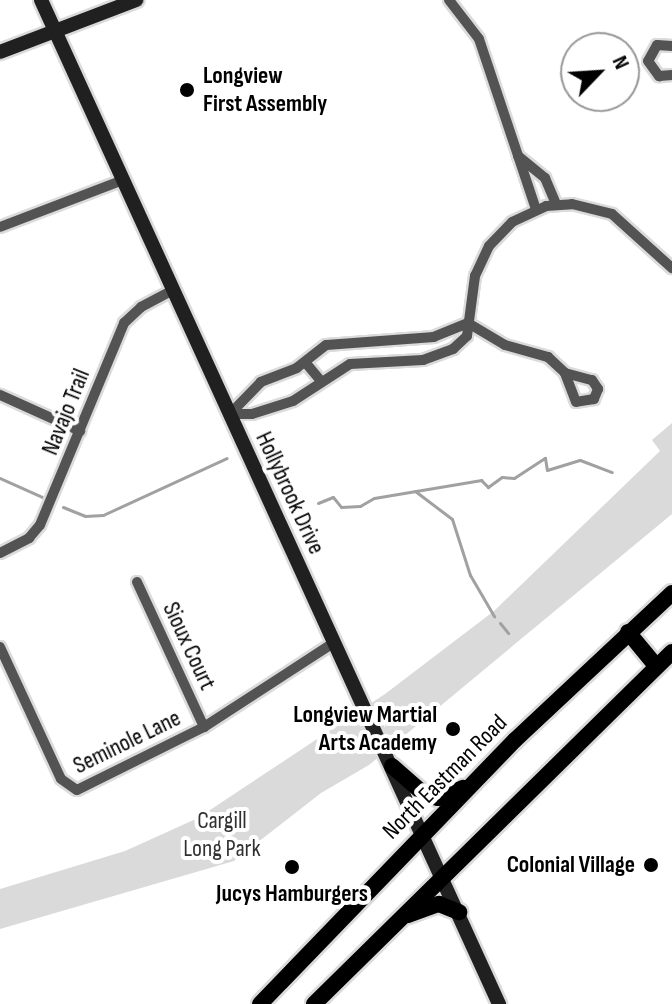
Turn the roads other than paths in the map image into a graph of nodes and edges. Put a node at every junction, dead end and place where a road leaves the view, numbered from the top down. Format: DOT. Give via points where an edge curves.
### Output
graph roads {
  1 [pos="41,0"];
  2 [pos="136,0"];
  3 [pos="449,0"];
  4 [pos="55,31"];
  5 [pos="672,46"];
  6 [pos="0,52"];
  7 [pos="672,75"];
  8 [pos="516,155"];
  9 [pos="123,180"];
  10 [pos="556,204"];
  11 [pos="536,209"];
  12 [pos="0,227"];
  13 [pos="672,268"];
  14 [pos="173,290"];
  15 [pos="468,323"];
  16 [pos="377,340"];
  17 [pos="377,361"];
  18 [pos="305,362"];
  19 [pos="565,373"];
  20 [pos="320,380"];
  21 [pos="0,395"];
  22 [pos="230,414"];
  23 [pos="80,431"];
  24 [pos="0,553"];
  25 [pos="137,582"];
  26 [pos="672,593"];
  27 [pos="628,632"];
  28 [pos="335,642"];
  29 [pos="0,647"];
  30 [pos="672,652"];
  31 [pos="656,666"];
  32 [pos="204,727"];
  33 [pos="392,766"];
  34 [pos="472,784"];
  35 [pos="423,833"];
  36 [pos="442,875"];
  37 [pos="459,912"];
  38 [pos="399,919"];
  39 [pos="266,1002"];
  40 [pos="314,1004"];
  41 [pos="499,1004"];
  1 -- 4 [label="main road, Hollybrook Drive"];
  2 -- 4 [label="main road"];
  3 -- 8 [label="street" via="479,39"];
  4 -- 6 [label="main road"];
  4 -- 9 [label="main road, Hollybrook Drive"];
  5 -- 7 [label="street" via="657,45 648,61 659,76"];
  8 -- 10 [label="street" via="545,178"];
  8 -- 11 [label="street"];
  9 -- 12 [label="street"];
  9 -- 14 [label="main road, Hollybrook Drive"];
  10 -- 11 [label="street"];
  10 -- 13 [label="street" via="612,214"];
  11 -- 15 [label="street" via="507,226 485,251"];
  14 -- 22 [label="main road, Hollybrook Drive"];
  14 -- 23 [label="street, Navajo Trail" via="124,323"];
  15 -- 16 [label="street" via="434,337"];
  15 -- 17 [label="street" via="464,339 439,356"];
  15 -- 19 [label="street" via="505,345 548,357"];
  16 -- 17 [label="street"];
  16 -- 18 [label="street" via="331,343"];
  17 -- 20 [label="street" via="350,364"];
  18 -- 20 [label="street"];
  18 -- 22 [label="street" via="261,382"];
  20 -- 22 [label="street" via="293,401 252,414"];
  21 -- 23 [label="street"];
  22 -- 28 [label="main road, Hollybrook Drive"];
  23 -- 24 [label="street, Navajo Trail" via="40,525 29,538"];
  25 -- 32 [label="street, Sioux Court"];
  26 -- 27 [label="main road, North Eastman Road"];
  27 -- 31 [label="main road"];
  27 -- 34 [label="main road, North Eastman Road"];
  28 -- 32 [label="street, Seminole Lane"];
  28 -- 33 [label="main road, Hollybrook Drive"];
  29 -- 32 [label="street, Seminole Lane" via="61,779 71,789 84,788"];
  30 -- 31 [label="main road"];
  31 -- 36 [label="main road"];
  33 -- 34 [label="main road" via="419,793 432,797"];
  33 -- 35 [label="main road, Hollybrook Drive"];
  34 -- 35 [label="main road, North Eastman Road"];
  35 -- 36 [label="main road, Hollybrook Drive"];
  35 -- 39 [label="main road, North Eastman Road"];
  36 -- 37 [label="main road, Hollybrook Drive"];
  36 -- 38 [label="main road"];
  37 -- 38 [label="main road" via="434,904"];
  37 -- 41 [label="main road, Hollybrook Drive"];
  38 -- 40 [label="main road"];
}
